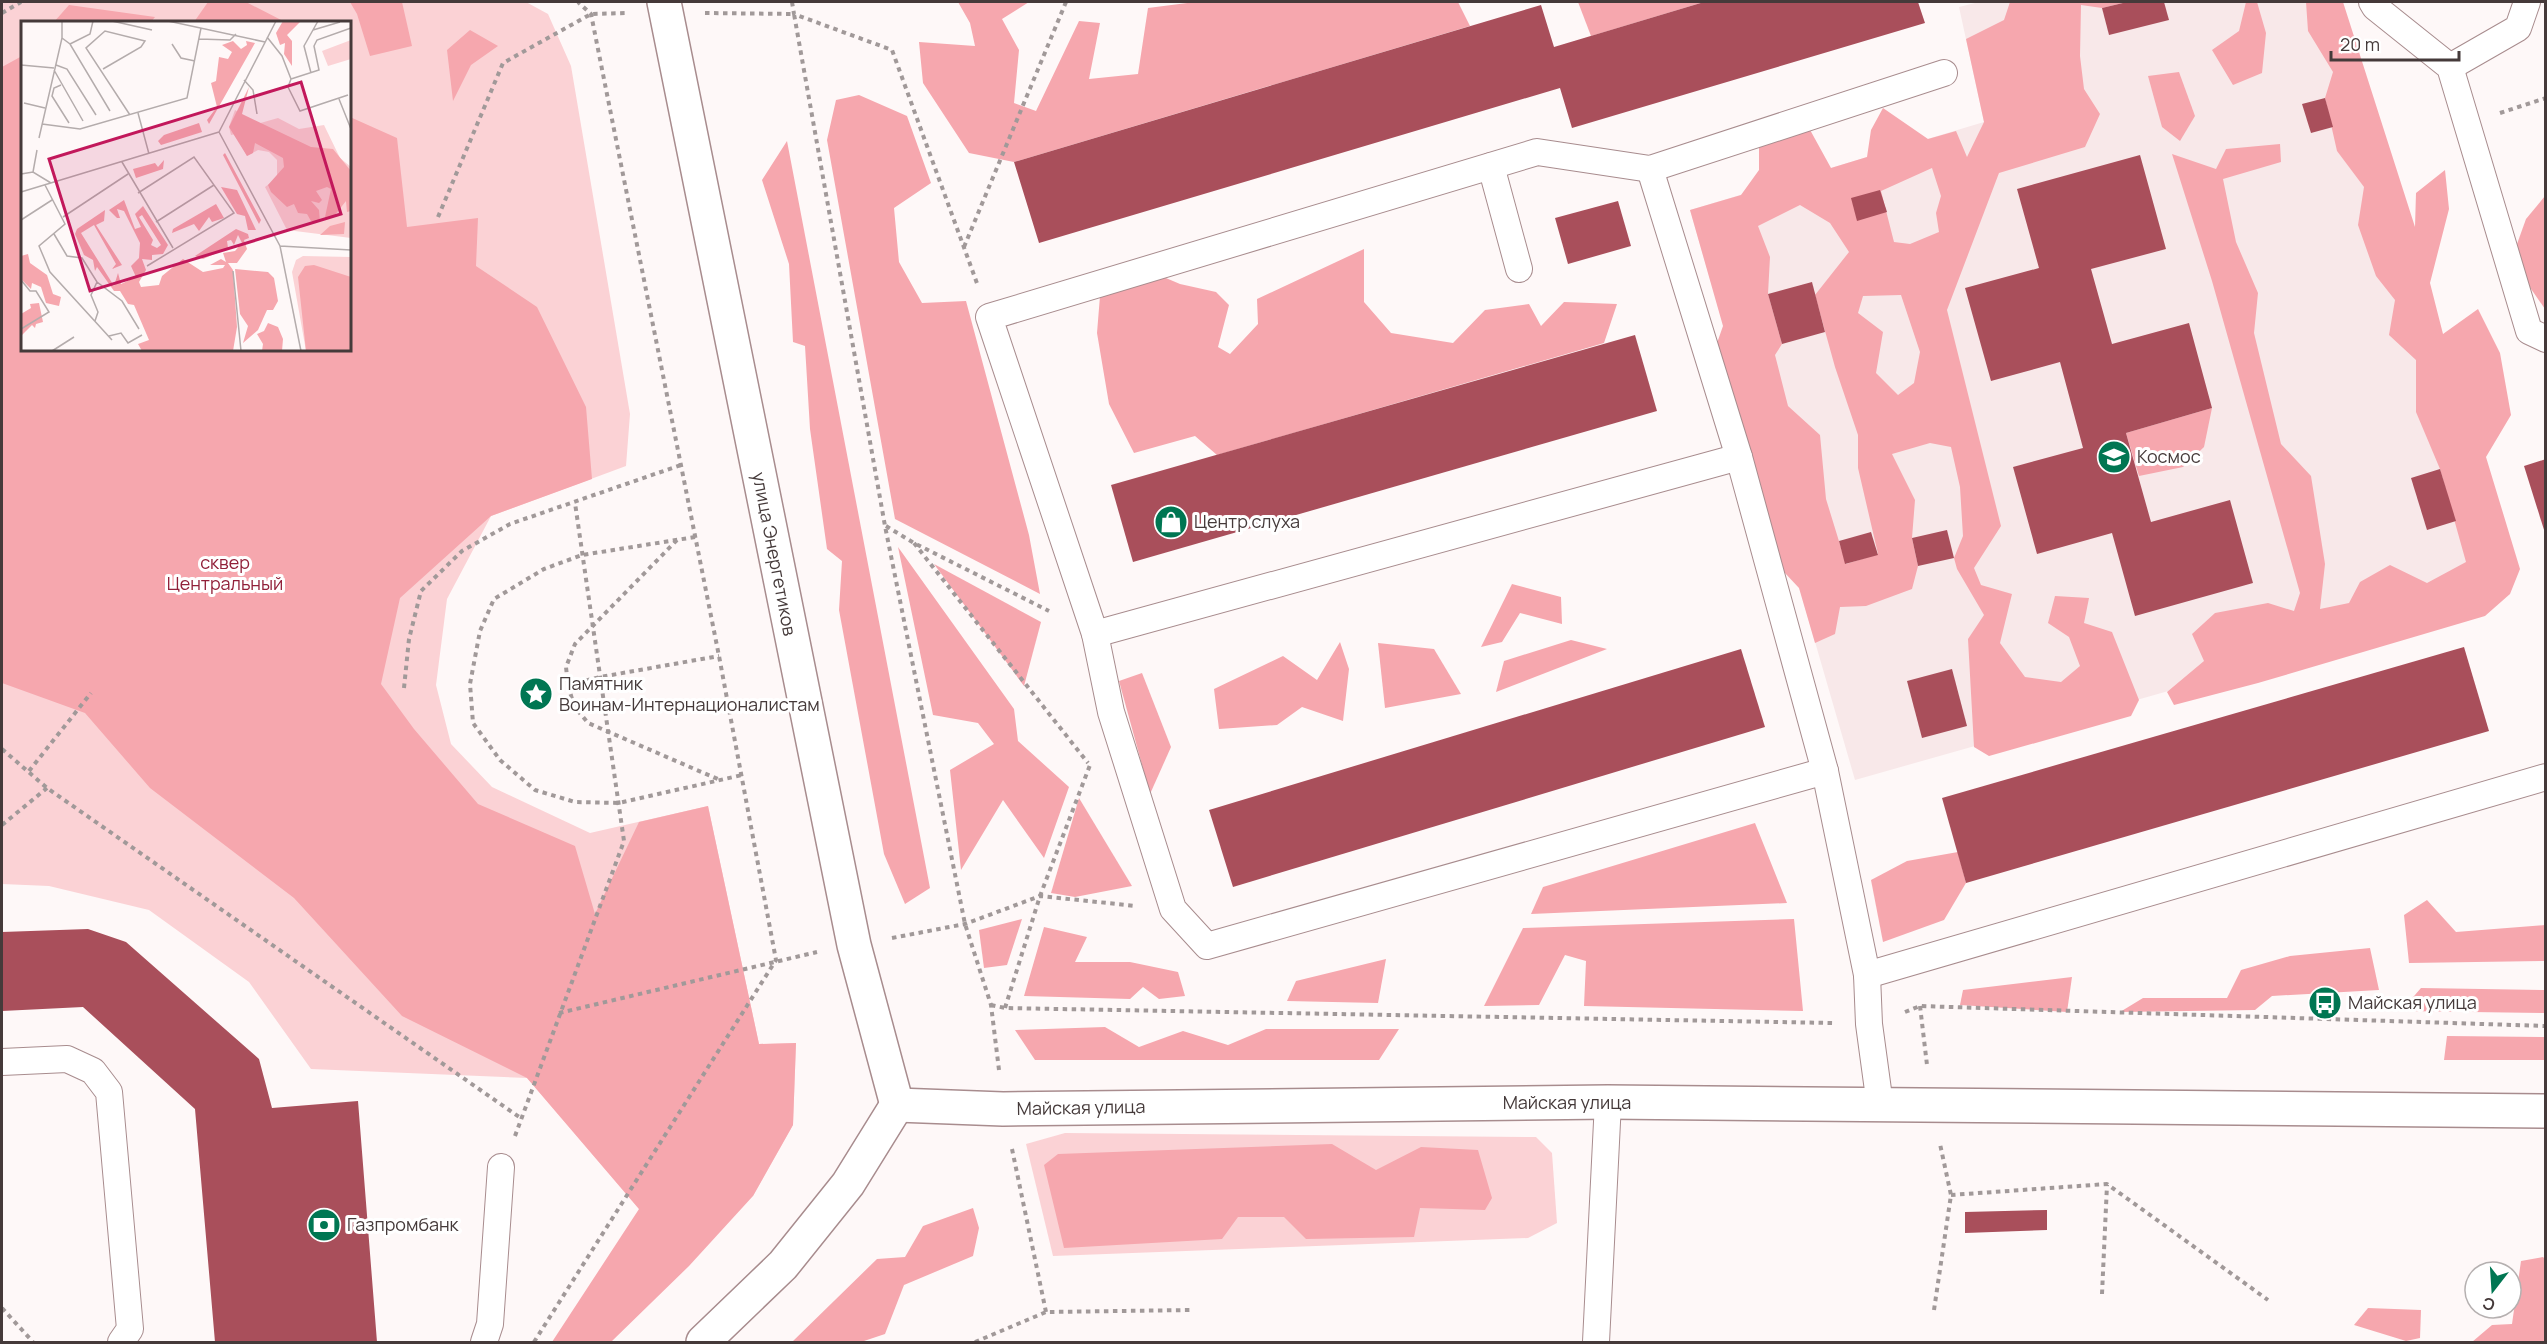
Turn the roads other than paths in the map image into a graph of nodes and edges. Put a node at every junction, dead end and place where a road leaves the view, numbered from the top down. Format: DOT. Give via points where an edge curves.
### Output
graph roads {
  1 [pos="2372,2"];
  2 [pos="2528,2"];
  3 [pos="664,7"];
  4 [pos="2450,67"];
  5 [pos="1944,73"];
  6 [pos="1491,166"];
  7 [pos="1650,169"];
  8 [pos="1519,268"];
  9 [pos="2546,339"];
  10 [pos="1739,457"];
  11 [pos="1095,634"];
  12 [pos="1825,771"];
  13 [pos="2546,777"];
  14 [pos="1867,975"];
  15 [pos="2,1062"];
  16 [pos="1608,1102"];
  17 [pos="897,1104"];
  18 [pos="1880,1105"];
  19 [pos="2546,1111"];
  20 [pos="501,1167"];
  21 [pos="121,1342"];
  22 [pos="484,1342"];
  23 [pos="703,1342"];
  24 [pos="1596,1342"];
  1 -- 4 [label="lane"];
  2 -- 4 [label="lane" via="2518,28"];
  3 -- 17 [label="main road, улица Энергетиков" via="854,945"];
  4 -- 9 [label="lane" via="2529,331"];
  5 -- 7 [label="lane"];
  6 -- 7 [label="lane" via="1537,152"];
  6 -- 8 [label="lane"];
  6 -- 11 [label="lane" via="989,317"];
  7 -- 10 [label="lane"];
  10 -- 11 [label="lane"];
  10 -- 12 [label="lane"];
  11 -- 12 [label="lane" via="1111,712 1173,909 1207,946"];
  12 -- 14 [label="lane"];
  13 -- 14 [label="lane"];
  14 -- 18 [label="lane"];
  15 -- 21 [label="lane" via="67,1059 93,1071 109,1092 130,1329"];
  16 -- 17 [label="main road, Майская улица" via="1003,1108"];
  16 -- 18 [label="main road, Майская улица"];
  16 -- 24 [label="lane"];
  17 -- 23 [label="main road" via="848,1184 783,1265"];
  18 -- 19 [label="main road, Майская улица"];
  20 -- 22 [label="lane" via="490,1323"];
}
